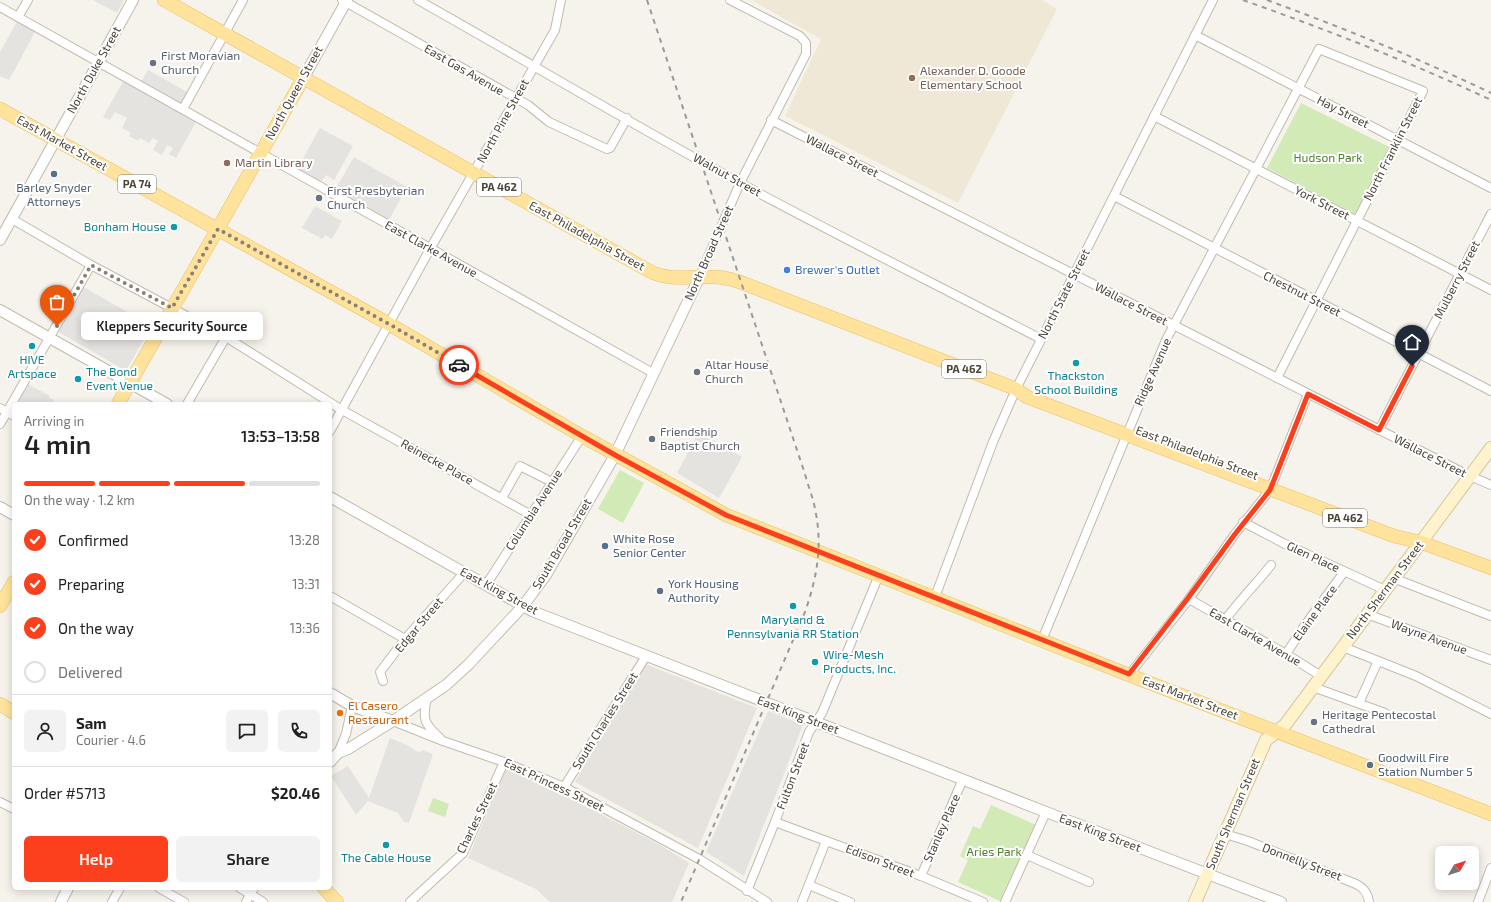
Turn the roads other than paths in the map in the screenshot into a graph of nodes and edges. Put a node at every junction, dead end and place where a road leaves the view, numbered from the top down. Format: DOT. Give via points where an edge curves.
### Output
graph roads {
  1 [pos="28,0"];
  2 [pos="133,0"];
  3 [pos="164,0"];
  4 [pos="243,0"];
  5 [pos="418,0"];
  6 [pos="561,0"];
  7 [pos="730,0"];
  8 [pos="1213,0"];
  9 [pos="345,1"];
  10 [pos="0,7"];
  11 [pos="18,17"];
  12 [pos="224,33"];
  13 [pos="1195,36"];
  14 [pos="99,62"];
  15 [pos="534,65"];
  16 [pos="304,77"];
  17 [pos="1298,89"];
  18 [pos="1422,92"];
  19 [pos="515,98"];
  20 [pos="0,109"];
  21 [pos="183,109"];
  22 [pos="1154,116"];
  23 [pos="627,118"];
  24 [pos="771,120"];
  25 [pos="55,139"];
  26 [pos="1398,140"];
  27 [pos="261,153"];
  28 [pos="1256,169"];
  29 [pos="474,173"];
  30 [pos="740,183"];
  31 [pos="1491,188"];
  32 [pos="1114,196"];
  33 [pos="1491,214"];
  34 [pos="12,219"];
  35 [pos="1357,221"];
  36 [pos="218,229"];
  37 [pos="0,240"];
  38 [pos="1214,248"];
  39 [pos="430,249"];
  40 [pos="91,265"];
  41 [pos="1460,274"];
  42 [pos="1074,275"];
  43 [pos="699,278"];
  44 [pos="1491,290"];
  45 [pos="1316,301"];
  46 [pos="172,308"];
  47 [pos="0,310"];
  48 [pos="389,324"];
  49 [pos="1174,326"];
  50 [pos="226,337"];
  51 [pos="50,338"];
  52 [pos="1041,339"];
  53 [pos="1419,354"];
  54 [pos="653,374"];
  55 [pos="1277,378"];
  56 [pos="130,383"];
  57 [pos="1016,389"];
  58 [pos="1491,391"];
  59 [pos="1308,394"];
  60 [pos="13,402"];
  61 [pos="119,402"];
  62 [pos="163,402"];
  63 [pos="188,402"];
  64 [pos="329,402"];
  65 [pos="332,404"];
  66 [pos="342,410"];
  67 [pos="7,412"];
  68 [pos="0,424"];
  69 [pos="332,428"];
  70 [pos="1379,430"];
  71 [pos="1128,431"];
  72 [pos="582,436"];
  73 [pos="1491,448"];
  74 [pos="615,455"];
  75 [pos="1470,476"];
  76 [pos="552,482"];
  77 [pos="1491,485"];
  78 [pos="1272,486"];
  79 [pos="332,498"];
  80 [pos="502,498"];
  81 [pos="0,507"];
  82 [pos="12,514"];
  83 [pos="531,515"];
  84 [pos="1243,522"];
  85 [pos="1420,542"];
  86 [pos="1271,565"];
  87 [pos="1491,568"];
  88 [pos="1344,572"];
  89 [pos="464,573"];
  90 [pos="879,575"];
  91 [pos="1393,578"];
  92 [pos="12,585"];
  93 [pos="486,585"];
  94 [pos="1385,590"];
  95 [pos="332,597"];
  96 [pos="935,597"];
  97 [pos="1188,598"];
  98 [pos="0,606"];
  99 [pos="523,606"];
  100 [pos="1368,614"];
  101 [pos="1491,616"];
  102 [pos="1225,620"];
  103 [pos="405,638"];
  104 [pos="1042,640"];
  105 [pos="1343,647"];
  106 [pos="1286,654"];
  107 [pos="646,656"];
  108 [pos="1491,660"];
  109 [pos="1378,661"];
  110 [pos="1129,674"];
  111 [pos="1321,676"];
  112 [pos="383,681"];
  113 [pos="1313,687"];
  114 [pos="332,694"];
  115 [pos="427,698"];
  116 [pos="1359,703"];
  117 [pos="0,704"];
  118 [pos="352,706"];
  119 [pos="12,712"];
  120 [pos="1386,713"];
  121 [pos="1491,714"];
  122 [pos="393,721"];
  123 [pos="816,722"];
  124 [pos="1277,731"];
  125 [pos="443,741"];
  126 [pos="338,753"];
  127 [pos="332,760"];
  128 [pos="504,762"];
  129 [pos="963,779"];
  130 [pos="564,787"];
  131 [pos="0,802"];
  132 [pos="12,808"];
  133 [pos="1046,812"];
  134 [pos="1491,814"];
  135 [pos="775,822"];
  136 [pos="1224,834"];
  137 [pos="826,841"];
  138 [pos="1027,855"];
  139 [pos="1491,868"];
  140 [pos="1207,874"];
  141 [pos="921,876"];
  142 [pos="1090,882"];
  143 [pos="809,885"];
  144 [pos="67,890"];
  145 [pos="119,890"];
  146 [pos="163,890"];
  147 [pos="326,890"];
  148 [pos="252,891"];
  149 [pos="747,891"];
  150 [pos="964,898"];
  151 [pos="61,902"];
  152 [pos="112,902"];
  153 [pos="184,902"];
  154 [pos="246,902"];
  155 [pos="263,902"];
  156 [pos="337,902"];
  157 [pos="410,902"];
  158 [pos="767,902"];
  159 [pos="802,902"];
  160 [pos="850,902"];
  161 [pos="983,902"];
  162 [pos="1005,902"];
  163 [pos="1195,902"];
  164 [pos="1281,902"];
  165 [pos="1369,902"];
  166 [pos="1478,902"];
  1 -- 11 [label="street"];
  2 -- 14 [label="street, North Duke Street"];
  3 -- 12 [label="main road, East Philadelphia Street"];
  4 -- 12 [label="street"];
  5 -- 15 [label="street, Walnut Street"];
  6 -- 15 [label="street, North Pine Street" via="555,30"];
  7 -- 24 [label="street, North Broad Street" via="800,36 806,44 806,54"];
  8 -- 13 [label="street, North State Street"];
  9 -- 16 [label="street, North Queen Street"];
  9 -- 19 [label="street, East Gas Avenue"];
  10 -- 11 [label="street, East Clarke Avenue"];
  11 -- 14 [label="street, East Clarke Avenue"];
  12 -- 16 [label="main road, East Philadelphia Street"];
  12 -- 21 [label="street"];
  13 -- 17 [label="street, Hay Street"];
  13 -- 22 [label="street, North State Street"];
  14 -- 21 [label="street, East Clarke Avenue"];
  14 -- 25 [label="street, North Duke Street"];
  15 -- 19 [label="street, North Pine Street"];
  15 -- 23 [label="street, Walnut Street"];
  16 -- 27 [label="main road, North Queen Street"];
  16 -- 29 [label="main road, East Philadelphia Street / PA 462"];
  17 -- 18 [label="street, Ridge Avenue" via="1319,49"];
  17 -- 26 [label="street, Hay Street"];
  17 -- 28 [label="street, Ridge Avenue"];
  18 -- 26 [label="street, North Franklin Street"];
  19 -- 23 [label="street, East Gas Avenue" via="549,122 609,149"];
  19 -- 29 [label="street, North Pine Street"];
  20 -- 25 [label="main road, East Market Street / PA 74"];
  21 -- 27 [label="street, East Clarke Avenue"];
  22 -- 28 [label="street, York Street"];
  22 -- 32 [label="street, North State Street"];
  23 -- 30 [label="street, Walnut Street"];
  24 -- 30 [label="street, North Broad Street"];
  24 -- 42 [label="street, Wallace Street"];
  25 -- 34 [label="street, North Duke Street"];
  25 -- 36 [label="main road, East Market Street / PA 74"];
  26 -- 31 [label="street, Hay Street"];
  26 -- 35 [label="street, North Franklin Street"];
  27 -- 36 [label="main road, North Queen Street"];
  27 -- 39 [label="street, East Clarke Avenue"];
  28 -- 35 [label="street, York Street"];
  28 -- 38 [label="street, Ridge Avenue"];
  29 -- 39 [label="street, North Pine Street"];
  29 -- 43 [label="main road, East Philadelphia Street / PA 462" via="654,273 674,278"];
  30 -- 43 [label="street, North Broad Street"];
  30 -- 52 [label="street, Walnut Street"];
  32 -- 38 [label="street, Chestnut Street"];
  32 -- 42 [label="street, North State Street"];
  33 -- 41 [label="street, Mulberry Street"];
  34 -- 37 [label="street, North Duke Street"];
  34 -- 40 [label="street, Reinecke Place"];
  35 -- 41 [label="street, York Street"];
  35 -- 45 [label="street, North Franklin Street"];
  36 -- 46 [label="main road, North Queen Street"];
  36 -- 48 [label="main road, East Market Street"];
  38 -- 45 [label="street, Chestnut Street"];
  38 -- 49 [label="street, Ridge Avenue"];
  39 -- 48 [label="street, North Pine Street"];
  39 -- 54 [label="street, East Clarke Avenue"];
  40 -- 46 [label="street, Reinecke Place"];
  40 -- 51 [label="street"];
  41 -- 44 [label="street, York Street"];
  41 -- 53 [label="street, Mulberry Street"];
  42 -- 49 [label="street, Wallace Street"];
  42 -- 52 [label="street, North State Street"];
  43 -- 54 [label="street, North Broad Street"];
  43 -- 57 [label="main road, East Philadelphia Street / PA 462" via="712,277 740,282"];
  45 -- 53 [label="street, Chestnut Street"];
  45 -- 55 [label="street, North Franklin Street"];
  46 -- 50 [label="street, Reinecke Place"];
  46 -- 56 [label="main road, North Queen Street"];
  47 -- 51 [label="street"];
  48 -- 66 [label="street, North Pine Street"];
  48 -- 72 [label="main road, East Market Street"];
  49 -- 55 [label="street, Wallace Street"];
  49 -- 71 [label="street, Ridge Avenue" via="1159,355"];
  50 -- 63 [label="street"];
  50 -- 64 [label="street, Reinecke Place"];
  51 -- 56 [label="street"];
  51 -- 60 [label="street"];
  52 -- 57 [label="street, North State Street"];
  53 -- 58 [label="street, Chestnut Street"];
  53 -- 70 [label="street, Mulberry Street"];
  54 -- 74 [label="street, North Broad Street"];
  55 -- 59 [label="street, Wallace Street"];
  56 -- 61 [label="main road, North Queen Street"];
  56 -- 62 [label="street"];
  57 -- 71 [label="main road, East Philadelphia Street / PA 462" via="1027,397"];
  57 -- 96 [label="street, North State Street" via="993,442"];
  59 -- 70 [label="street, Wallace Street"];
  59 -- 78 [label="street"];
  65 -- 66 [label="street, Reinecke Place"];
  66 -- 69 [label="street, North Pine Street"];
  66 -- 80 [label="street, Reinecke Place"];
  67 -- 68 [label="street"];
  70 -- 75 [label="street, Wallace Street"];
  71 -- 78 [label="main road, East Philadelphia Street / PA 462"];
  71 -- 104 [label="street, Ridge Avenue"];
  72 -- 74 [label="main road, East Market Street"];
  72 -- 76 [label="street, Columbia Avenue"];
  73 -- 75 [label="main road, North Sherman Street"];
  74 -- 90 [label="main road, East Market Street" via="726,515"];
  74 -- 99 [label="street, South Broad Street" via="546,575"];
  75 -- 77 [label="street, Wallace Street"];
  75 -- 85 [label="main road, North Sherman Street"];
  76 -- 80 [label="street" via="520,466"];
  76 -- 83 [label="street, Columbia Avenue"];
  78 -- 84 [label="street"];
  78 -- 85 [label="main road, East Philadelphia Street / PA 462" via="1398,529"];
  79 -- 89 [label="street, East King Street"];
  80 -- 83 [label="street, Reinecke Place"];
  81 -- 82 [label="street"];
  83 -- 93 [label="street, Columbia Avenue"];
  84 -- 88 [label="street, Glen Place"];
  84 -- 97 [label="street"];
  85 -- 87 [label="main road, East Philadelphia Street / PA 462"];
  85 -- 91 [label="main road, North Sherman Street"];
  86 -- 102 [label="street"];
  88 -- 94 [label="street, Glen Place"];
  88 -- 106 [label="street, Elaine Place"];
  89 -- 93 [label="street, East King Street"];
  89 -- 103 [label="street, Edgar Street"];
  90 -- 96 [label="main road, East Market Street"];
  90 -- 123 [label="street, Fulton Street"];
  91 -- 94 [label="main road, North Sherman Street"];
  91 -- 101 [label="street"];
  92 -- 98 [label="main road"];
  93 -- 99 [label="street, East King Street"];
  94 -- 100 [label="main road, North Sherman Street"];
  95 -- 103 [label="street"];
  96 -- 104 [label="main road, East Market Street"];
  97 -- 102 [label="street, East Clarke Avenue"];
  97 -- 110 [label="street"];
  99 -- 107 [label="street, East King Street"];
  99 -- 115 [label="street, South Broad Street" via="468,665"];
  100 -- 105 [label="main road, North Sherman Street"];
  100 -- 108 [label="street, Wayne Avenue"];
  102 -- 106 [label="street, East Clarke Avenue"];
  103 -- 112 [label="street, Edgar Street" via="380,672"];
  104 -- 110 [label="main road, East Market Street"];
  105 -- 109 [label="street"];
  105 -- 111 [label="main road, North Sherman Street"];
  106 -- 111 [label="street, East Clarke Avenue"];
  107 -- 123 [label="street, East King Street"];
  107 -- 130 [label="street, South Charles Street"];
  109 -- 116 [label="street"];
  109 -- 121 [label="street" via="1416,676"];
  110 -- 124 [label="main road, East Market Street"];
  111 -- 113 [label="main road, North Sherman Street"];
  113 -- 116 [label="street"];
  113 -- 124 [label="main road, North Sherman Street"];
  114 -- 118 [label="street, East Princess Street"];
  115 -- 122 [label="street, South Broad Street"];
  115 -- 125 [label="street" via="424,715 426,723"];
  116 -- 120 [label="street"];
  117 -- 119 [label="main road"];
  118 -- 122 [label="street, East Princess Street"];
  118 -- 126 [label="street" via="346,734"];
  122 -- 125 [label="street, East Princess Street"];
  122 -- 126 [label="street"];
  123 -- 129 [label="street, East King Street"];
  123 -- 135 [label="street, Fulton Street" via="809,732"];
  124 -- 134 [label="main road, East Market Street"];
  124 -- 136 [label="main road, South Sherman Street" via="1266,740"];
  125 -- 128 [label="street, East Princess Street"];
  126 -- 127 [label="street"];
  128 -- 130 [label="street, East Princess Street"];
  128 -- 157 [label="street, Charles Street" via="463,853"];
  129 -- 133 [label="street, East King Street"];
  129 -- 141 [label="street, Stanley Place"];
  130 -- 149 [label="street, East Princess Street" via="699,859"];
  131 -- 132 [label="street"];
  133 -- 138 [label="street"];
  133 -- 140 [label="street, East King Street"];
  135 -- 137 [label="street, Edison Street"];
  135 -- 149 [label="street, Fulton Street"];
  136 -- 140 [label="main road, South Sherman Street"];
  136 -- 165 [label="street, Donnelly Street" via="1361,886 1368,894"];
  137 -- 141 [label="street, Edison Street"];
  137 -- 143 [label="street"];
  138 -- 142 [label="street"];
  138 -- 162 [label="street"];
  139 -- 166 [label="street"];
  140 -- 163 [label="main road, South Sherman Street"];
  140 -- 164 [label="street, East King Street"];
  141 -- 150 [label="street, Edison Street"];
  143 -- 159 [label="street"];
  143 -- 160 [label="street"];
  144 -- 151 [label="street"];
  145 -- 152 [label="street"];
  146 -- 153 [label="street"];
  147 -- 156 [label="main road"];
  148 -- 154 [label="street"];
  148 -- 155 [label="street"];
  149 -- 158 [label="street, East Princess Street"];
  150 -- 161 [label="street, Edison Street"];
}
